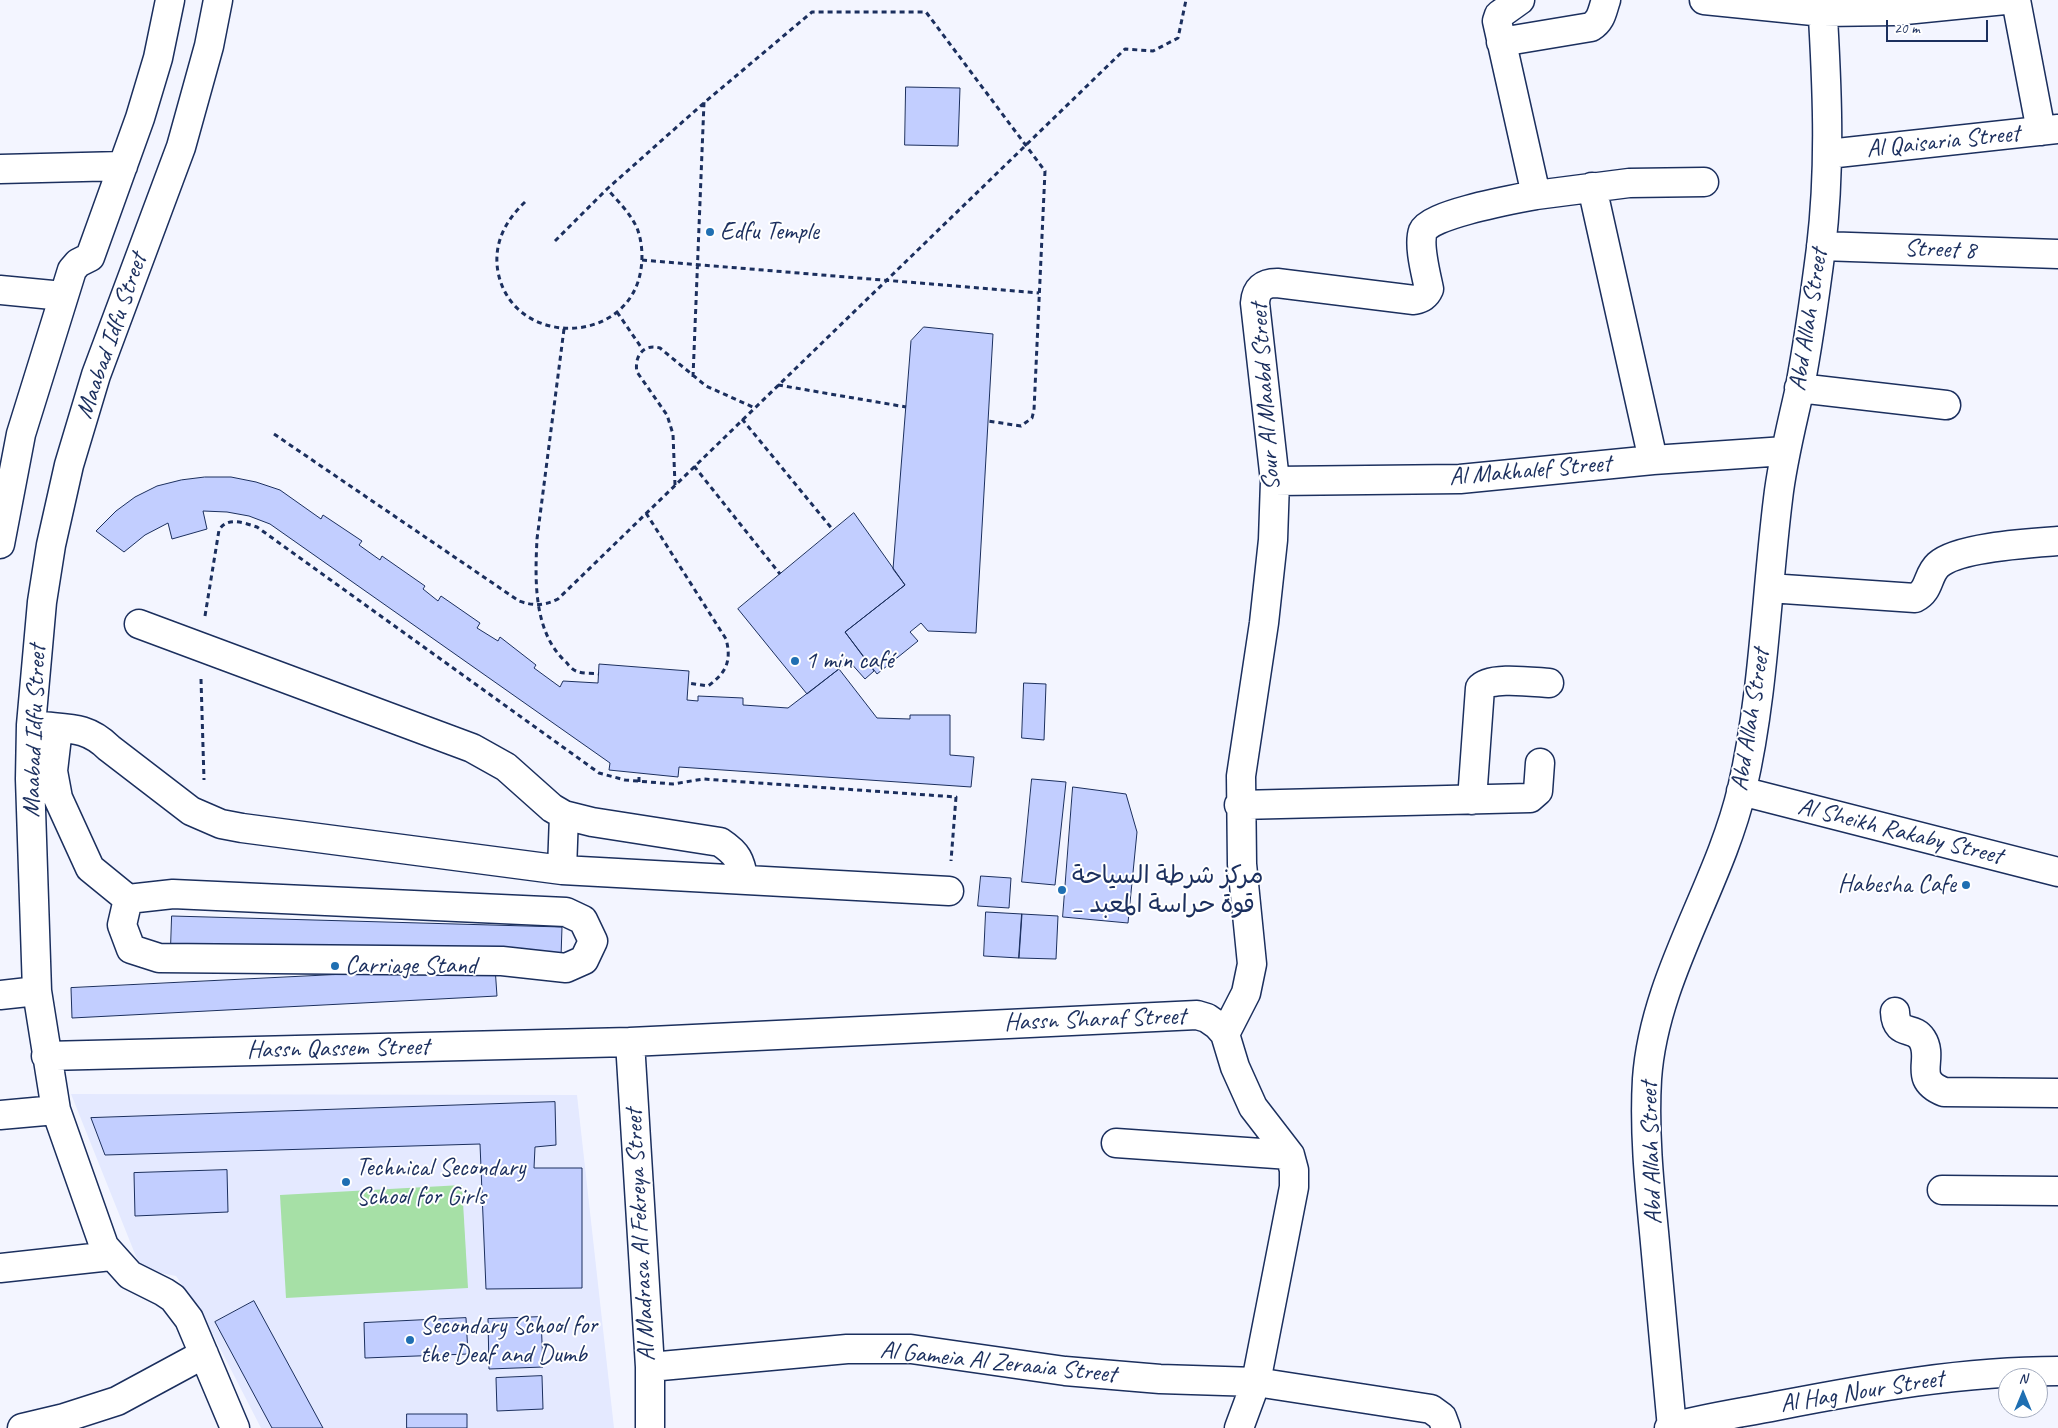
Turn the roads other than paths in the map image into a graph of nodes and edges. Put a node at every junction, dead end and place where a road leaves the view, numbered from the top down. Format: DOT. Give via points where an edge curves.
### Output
graph roads {
  1 [pos="170,0"];
  2 [pos="218,0"];
  3 [pos="1520,0"];
  4 [pos="1606,0"];
  5 [pos="1704,0"];
  6 [pos="2005,0"];
  7 [pos="2016,0"];
  8 [pos="1959,3"];
  9 [pos="1823,6"];
  10 [pos="1501,42"];
  11 [pos="2050,130"];
  12 [pos="1828,154"];
  13 [pos="123,166"];
  14 [pos="0,169"];
  15 [pos="1704,182"];
  16 [pos="1592,187"];
  17 [pos="1536,195"];
  18 [pos="1821,246"];
  19 [pos="2058,254"];
  20 [pos="0,290"];
  21 [pos="64,296"];
  22 [pos="1799,388"];
  23 [pos="1946,405"];
  24 [pos="10,435"];
  25 [pos="1785,451"];
  26 [pos="1653,460"];
  27 [pos="1275,481"];
  28 [pos="2058,541"];
  29 [pos="0,544"];
  30 [pos="1769,588"];
  31 [pos="140,624"];
  32 [pos="1549,683"];
  33 [pos="31,725"];
  34 [pos="58,728"];
  35 [pos="1540,764"];
  36 [pos="1741,791"];
  37 [pos="1472,800"];
  38 [pos="1240,806"];
  39 [pos="564,815"];
  40 [pos="562,870"];
  41 [pos="2058,872"];
  42 [pos="744,880"];
  43 [pos="949,891"];
  44 [pos="128,899"];
  45 [pos="36,991"];
  46 [pos="0,995"];
  47 [pos="1894,1012"];
  48 [pos="1225,1034"];
  49 [pos="630,1042"];
  50 [pos="46,1056"];
  51 [pos="2058,1093"];
  52 [pos="56,1110"];
  53 [pos="0,1115"];
  54 [pos="1116,1143"];
  55 [pos="1290,1154"];
  56 [pos="1942,1190"];
  57 [pos="2058,1191"];
  58 [pos="111,1256"];
  59 [pos="0,1268"];
  60 [pos="204,1354"];
  61 [pos="650,1367"];
  62 [pos="2058,1372"];
  63 [pos="1256,1382"];
  64 [pos="22,1428"];
  65 [pos="235,1428"];
  66 [pos="650,1428"];
  67 [pos="1239,1428"];
  68 [pos="1446,1428"];
  69 [pos="1671,1428"];
  1 -- 13 [label="street" via="158,58"];
  2 -- 33 [label="street, Maabad Idfu Street" via="209,46 181,147 96,375 69,465 42,602"];
  3 -- 10 [label="street" via="1499,15"];
  4 -- 10 [label="street" via="1601,16 1591,27"];
  5 -- 9 [label="street"];
  6 -- 8 [label="street"];
  7 -- 11 [label="street"];
  8 -- 9 [label="street" via="1894,11"];
  9 -- 12 [label="street, Abd Allah Street"];
  10 -- 17 [label="street"];
  11 -- 12 [label="street, Al Qaisaria Street"];
  12 -- 18 [label="street, Abd Allah Street"];
  13 -- 14 [label="street"];
  13 -- 21 [label="street" via="90,257 72,270"];
  15 -- 16 [label="street"];
  16 -- 17 [label="street"];
  16 -- 26 [label="street"];
  17 -- 27 [label="street, Sour Al Maabd Street" via="1466,211 1427,225 1423,230 1422,244 1429,289 1421,298 1414,300 1277,283 1261,287 1254,302"];
  18 -- 19 [label="street, Street 8"];
  18 -- 22 [label="street, Abd Allah Street"];
  20 -- 21 [label="street"];
  21 -- 24 [label="street"];
  22 -- 23 [label="street"];
  22 -- 25 [label="street, Abd Allah Street"];
  24 -- 29 [label="street"];
  25 -- 26 [label="street, Al Makhalef Street"];
  25 -- 30 [label="street, Abd Allah Street"];
  26 -- 27 [label="street, Al Makhalef Street" via="1460,479"];
  27 -- 38 [label="street, Sour Al Maabd Street" via="1270,580 1240,776"];
  28 -- 30 [label="street" via="1996,548 1947,559 1932,573 1926,590 1915,598"];
  30 -- 36 [label="street, Abd Allah Street" via="1754,729"];
  31 -- 39 [label="street" via="472,748 506,767"];
  32 -- 37 [label="street" via="1492,681 1480,688"];
  33 -- 34 [label="street"];
  33 -- 45 [label="street, Maabad Idfu Street"];
  34 -- 40 [label="street" via="77,729 98,737 185,807 206,818 242,828"];
  34 -- 44 [label="street" via="53,771 58,798 90,868"];
  35 -- 37 [label="street" via="1538,791 1530,798"];
  36 -- 41 [label="street, Al Sheikh Rakaby Street"];
  36 -- 69 [label="street, Abd Allah Street" via="1724,849 1668,986 1654,1031 1647,1077 1648,1168"];
  37 -- 38 [label="street"];
  38 -- 48 [label="street, Sour Al Maabd Street" via="1252,964 1246,993"];
  39 -- 40 [label="street"];
  39 -- 42 [label="street" via="720,842 740,859"];
  40 -- 42 [label="street"];
  42 -- 43 [label="street"];
  44 -- 44 [label="street" via="122,925 131,949 159,958 502,961 566,968 584,960 593,940 583,920 566,912 173,894"];
  45 -- 46 [label="street"];
  45 -- 50 [label="street, Maabad Idfu Street"];
  47 -- 51 [label="street" via="1900,1027 1922,1039 1927,1078 1937,1089 1944,1092"];
  48 -- 49 [label="street, Hassn Sharaf Street" via="1207,1018 1185,1014"];
  48 -- 55 [label="street" via="1253,1107"];
  49 -- 50 [label="street, Hassn Qassem Street"];
  49 -- 61 [label="street, Al Madrasa Al Fekreya Street"];
  50 -- 52 [label="street, Maabad Idfu Street"];
  52 -- 53 [label="street"];
  52 -- 58 [label="street, Maabad Idfu Street" via="104,1246"];
  54 -- 55 [label="street"];
  55 -- 63 [label="street" via="1294,1187"];
  56 -- 57 [label="street"];
  58 -- 59 [label="street"];
  58 -- 60 [label="street, Maabad Idfu Street" via="130,1275 173,1298 189,1319"];
  60 -- 64 [label="street" via="117,1401"];
  60 -- 65 [label="street, Maabad Idfu Street"];
  61 -- 63 [label="street, Al Gameia Al Zeraaia Street" via="879,1348 944,1353 1065,1371 1160,1379"];
  61 -- 66 [label="street, Al Madrasa Al Fekreya Street"];
  62 -- 69 [label="street, Al Hag Nour Street" via="1914,1381"];
  63 -- 67 [label="street"];
  63 -- 68 [label="street, Al Gameia Al Zeraaia Street" via="1432,1409 1442,1417"];
}
